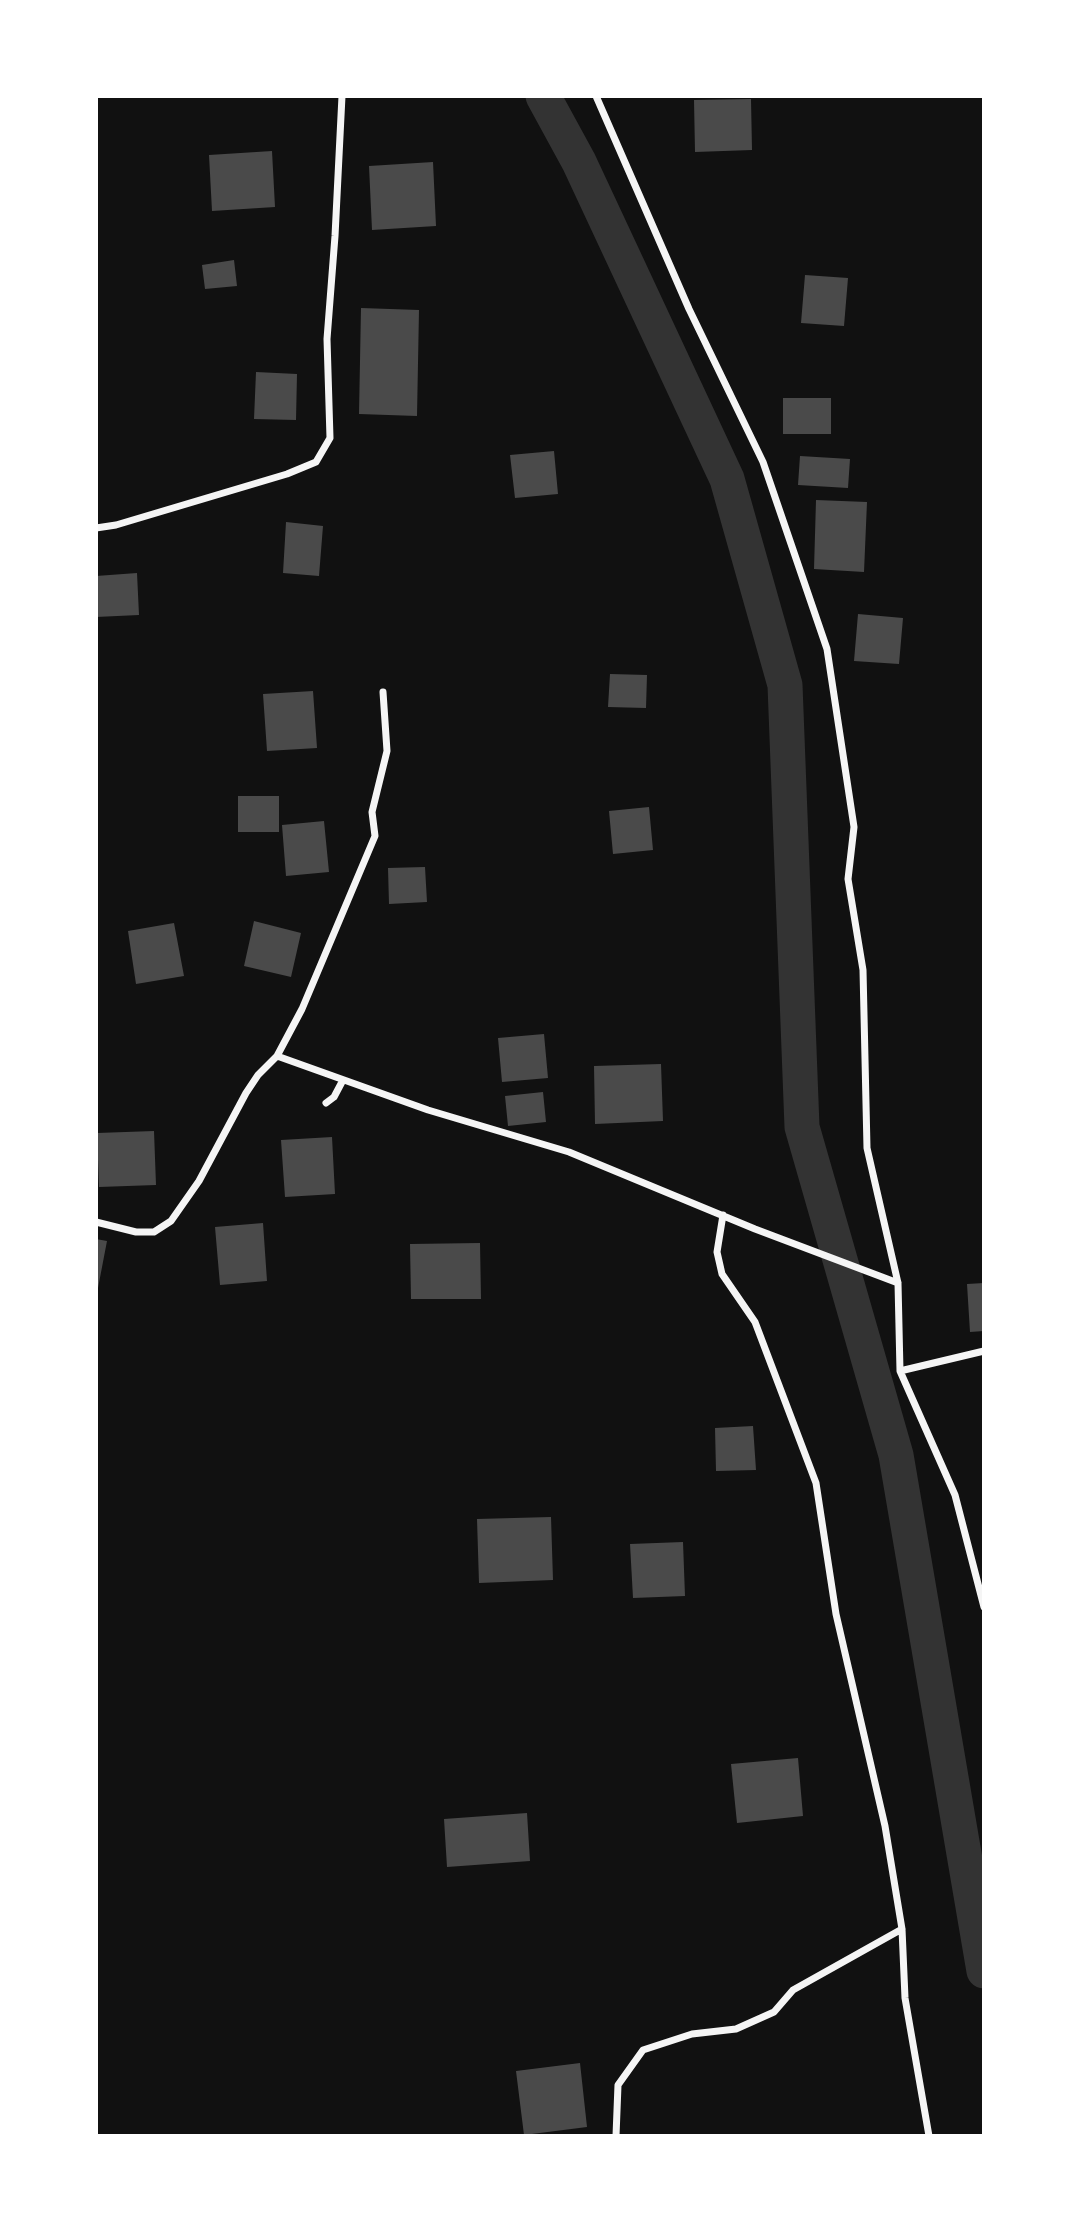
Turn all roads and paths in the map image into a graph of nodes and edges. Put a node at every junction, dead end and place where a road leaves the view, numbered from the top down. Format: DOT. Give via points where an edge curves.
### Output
graph roads {
  1 [pos="342,96"];
  2 [pos="596,96"];
  3 [pos="96,528"];
  4 [pos="383,692"];
  5 [pos="277,1056"];
  6 [pos="343,1080"];
  7 [pos="326,1103"];
  8 [pos="723,1215"];
  9 [pos="96,1222"];
  10 [pos="898,1283"];
  11 [pos="984,1351"];
  12 [pos="900,1371"];
  13 [pos="984,1607"];
  14 [pos="902,1928"];
  15 [pos="616,2136"];
  16 [pos="929,2136"];
  1 -- 3 [label="street" via="327,339 330,438 316,463"];
  2 -- 10 [label="street" via="763,462 827,649 854,827 848,880 863,970 867,1148"];
  4 -- 5 [label="street" via="387,751 372,812 375,836 302,1009"];
  5 -- 6 [label="street"];
  5 -- 9 [label="street" via="252,1084 199,1181 171,1221 153,1232"];
  6 -- 7 [label="street"];
  6 -- 8 [label="street" via="569,1152"];
  8 -- 10 [label="street"];
  8 -- 14 [label="street" via="716,1252 722,1274 755,1322 816,1483 836,1615 885,1826"];
  10 -- 12 [label="street"];
  11 -- 12 [label="street"];
  12 -- 13 [label="street" via="955,1495"];
  14 -- 15 [label="street" via="793,1990 774,2012 736,2029 692,2034 643,2050 618,2085"];
  14 -- 16 [label="street" via="905,1998"];
}
